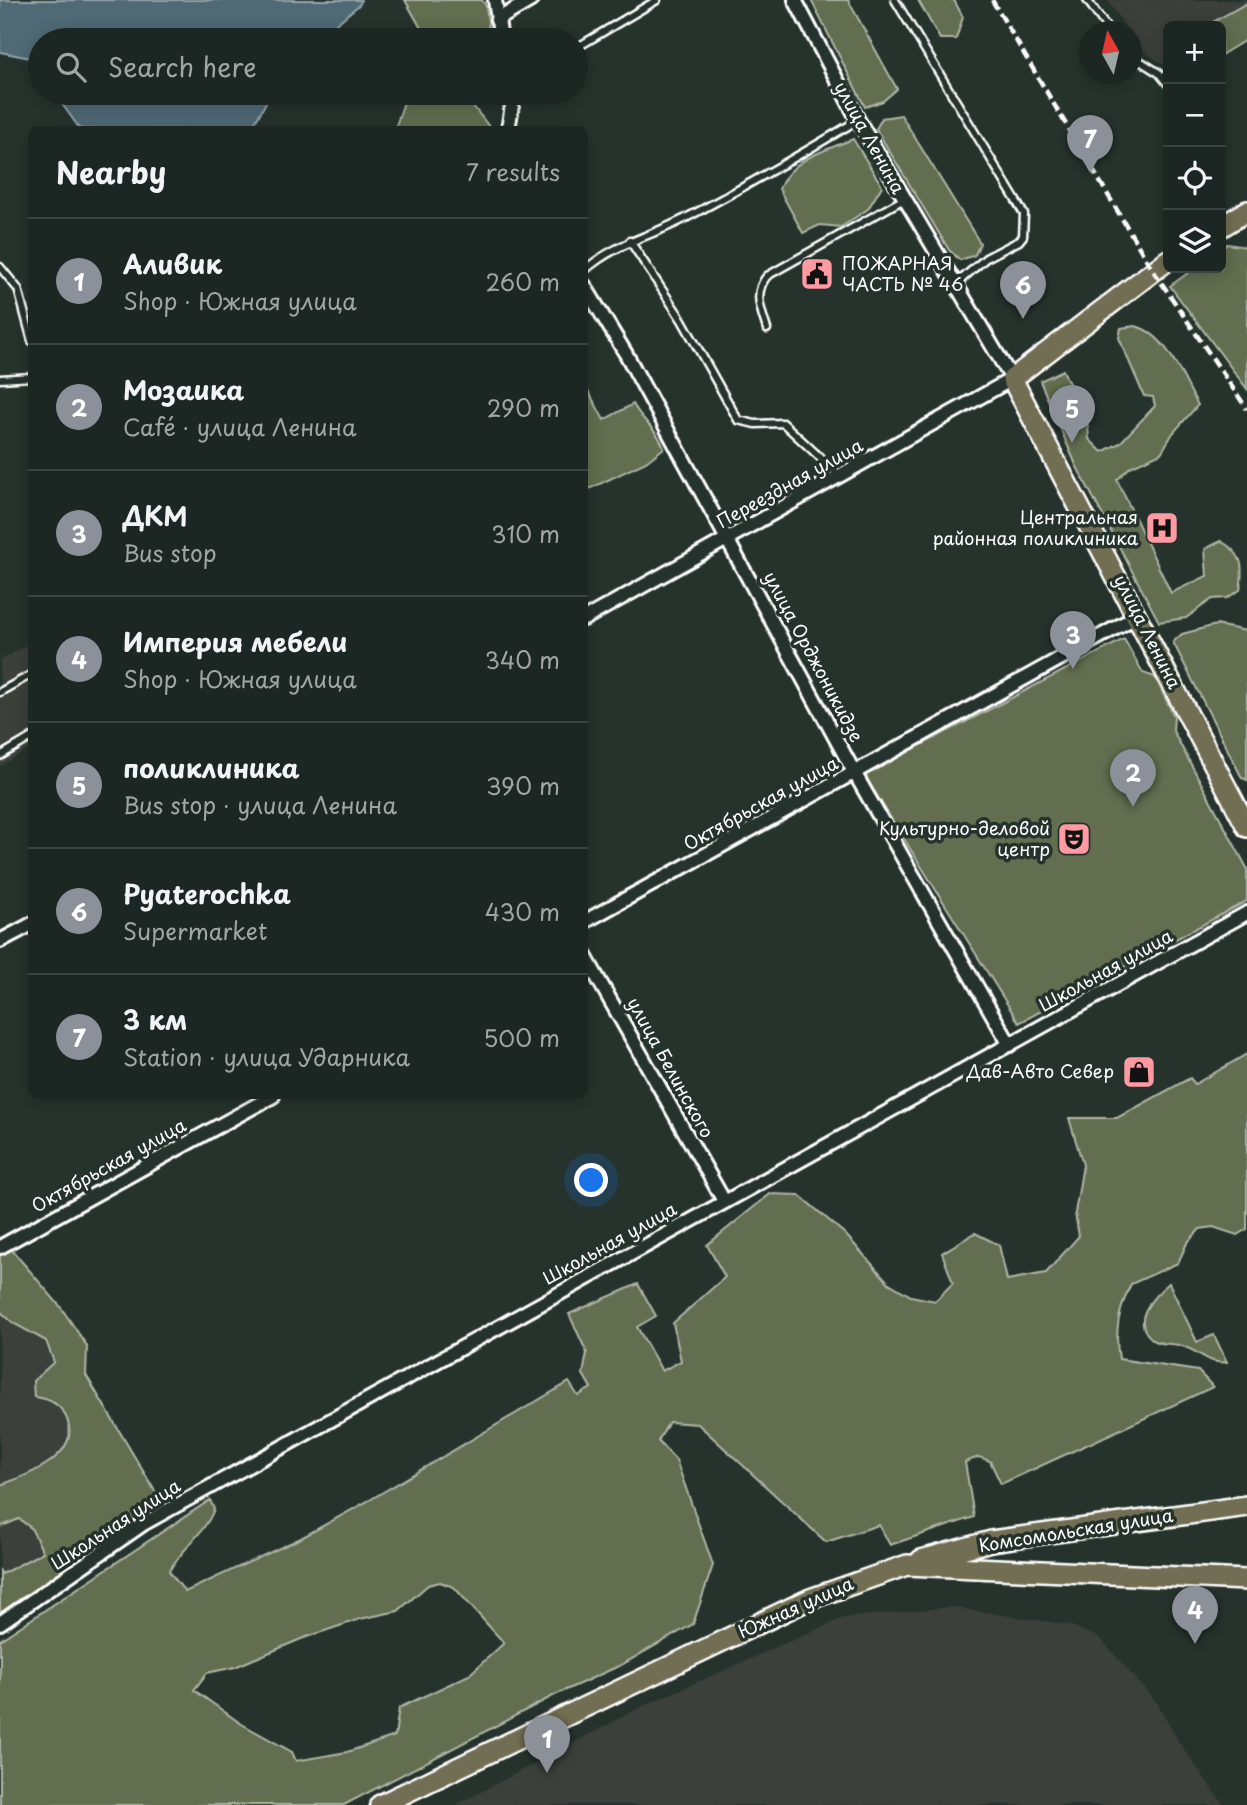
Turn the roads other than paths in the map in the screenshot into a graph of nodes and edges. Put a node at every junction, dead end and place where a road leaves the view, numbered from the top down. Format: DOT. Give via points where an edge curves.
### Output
graph roads {
  1 [pos="495,0"];
  2 [pos="531,0"];
  3 [pos="657,0"];
  4 [pos="795,0"];
  5 [pos="895,0"];
  6 [pos="1087,0"];
  7 [pos="497,20"];
  8 [pos="1102,21"];
  9 [pos="499,28"];
  10 [pos="588,41"];
  11 [pos="1142,63"];
  12 [pos="1163,78"];
  13 [pos="513,105"];
  14 [pos="858,120"];
  15 [pos="509,126"];
  16 [pos="904,200"];
  17 [pos="1247,211"];
  18 [pos="1226,224"];
  19 [pos="630,241"];
  20 [pos="1163,264"];
  21 [pos="0,267"];
  22 [pos="588,267"];
  23 [pos="955,285"];
  24 [pos="588,292"];
  25 [pos="28,326"];
  26 [pos="767,329"];
  27 [pos="28,377"];
  28 [pos="0,379"];
  29 [pos="1012,379"];
  30 [pos="839,476"];
  31 [pos="729,538"];
  32 [pos="1139,615"];
  33 [pos="588,617"];
  34 [pos="28,676"];
  35 [pos="0,692"];
  36 [pos="28,739"];
  37 [pos="0,756"];
  38 [pos="855,772"];
  39 [pos="1247,827"];
  40 [pos="1247,913"];
  41 [pos="588,920"];
  42 [pos="28,926"];
  43 [pos="0,941"];
  44 [pos="588,961"];
  45 [pos="1010,1045"];
  46 [pos="268,1099"];
  47 [pos="724,1201"];
  48 [pos="0,1247"];
  49 [pos="1247,1506"];
  50 [pos="907,1565"];
  51 [pos="1247,1580"];
  52 [pos="0,1623"];
  53 [pos="380,1805"];
  1 -- 7 [label="street"];
  2 -- 7 [label="street"];
  3 -- 10 [label="lane"];
  4 -- 14 [label="street, улица Ленина"];
  5 -- 23 [label="lane" via="1024,214 1019,241 986,258"];
  6 -- 8 [label="lane"];
  7 -- 9 [label="street"];
  11 -- 12 [label="lane"];
  13 -- 15 [label="street"];
  14 -- 16 [label="street, улица Ленина"];
  14 -- 19 [label="lane" via="755,183"];
  16 -- 23 [label="street, улица Ленина"];
  16 -- 26 [label="lane" via="767,276 758,300"];
  17 -- 18 [label="main road"];
  19 -- 22 [label="lane"];
  19 -- 30 [label="lane" via="682,320 738,420 783,423"];
  20 -- 29 [label="main road"];
  21 -- 25 [label="lane" via="18,289"];
  23 -- 29 [label="street, улица Ленина"];
  24 -- 31 [label="street, улица Орджоникидзе"];
  27 -- 28 [label="lane"];
  29 -- 30 [label="street, Переездная улица"];
  29 -- 32 [label="main road, улица Ленина"];
  30 -- 31 [label="street, Переездная улица"];
  31 -- 33 [label="street, Переездная улица"];
  31 -- 38 [label="street, улица Орджоникидзе"];
  32 -- 38 [label="street, Октябрьская улица"];
  32 -- 39 [label="main road, улица Ленина"];
  34 -- 35 [label="lane"];
  36 -- 37 [label="lane"];
  38 -- 41 [label="street, Октябрьская улица"];
  38 -- 45 [label="street, улица Орджоникидзе"];
  40 -- 45 [label="street, Школьная улица"];
  42 -- 43 [label="street"];
  44 -- 47 [label="street, улица Белинского"];
  45 -- 47 [label="street, Школьная улица"];
  46 -- 48 [label="street, Октябрьская улица"];
  47 -- 52 [label="street, Школьная улица" via="143,1524"];
  49 -- 50 [label="main road, Комсомольская улица" via="991,1541"];
  50 -- 51 [label="main road, Южная улица"];
  50 -- 53 [label="main road, Южная улица" via="810,1599"];
}
